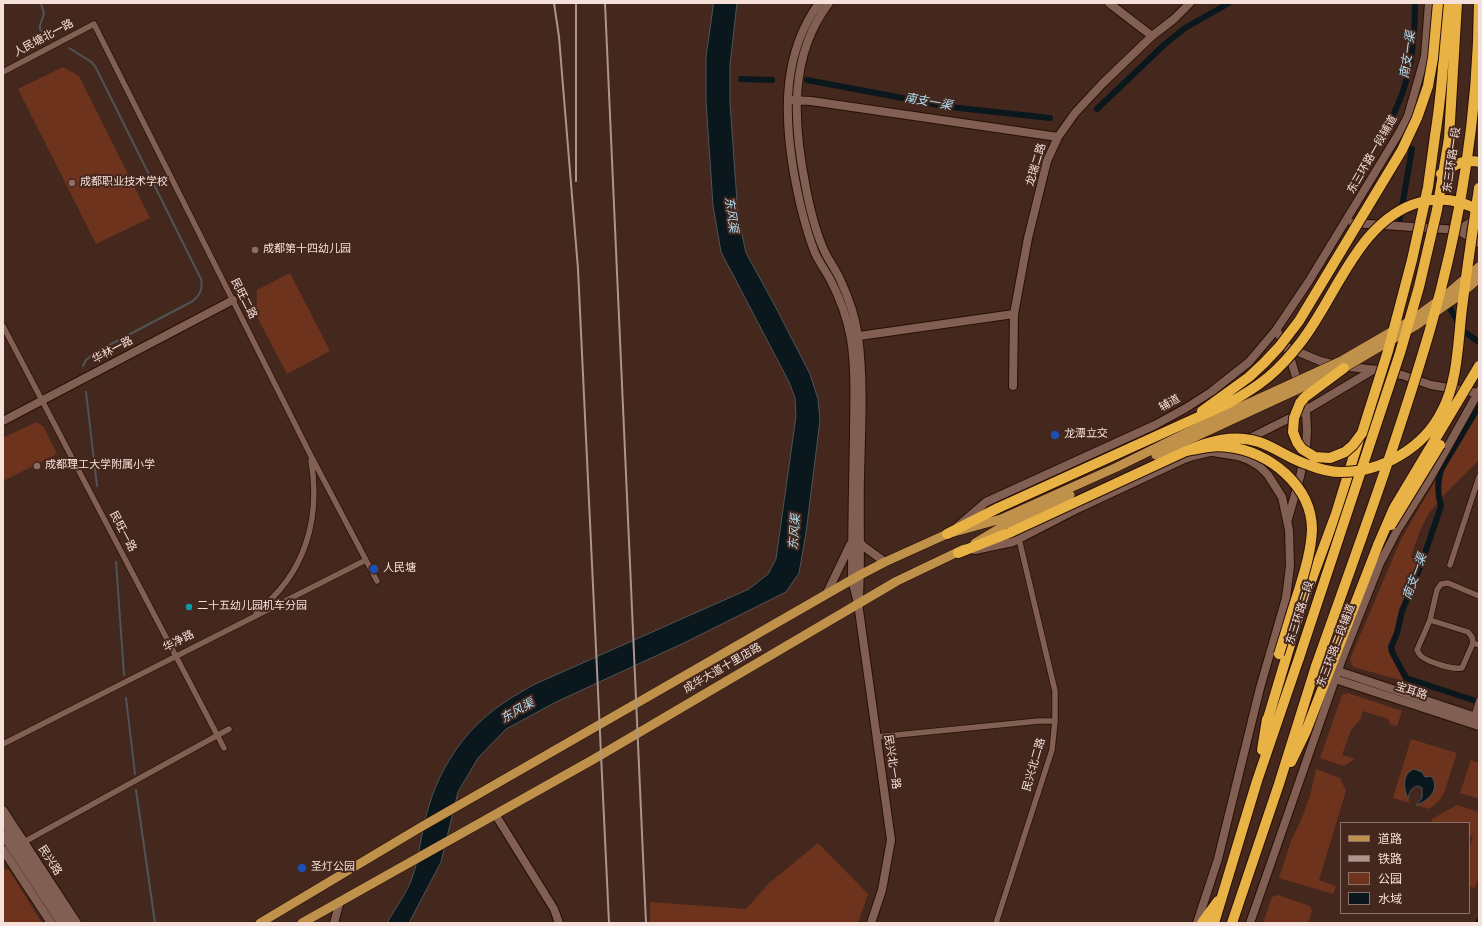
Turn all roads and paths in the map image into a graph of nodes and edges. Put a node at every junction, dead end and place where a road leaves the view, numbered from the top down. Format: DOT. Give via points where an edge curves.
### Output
graph roads {
  1 [pos="819,3"];
  2 [pos="829,3"];
  3 [pos="1108,3"];
  4 [pos="1190,3"];
  5 [pos="1429,3"];
  6 [pos="1438,3"];
  7 [pos="1447,3"];
  8 [pos="1457,3"];
  9 [pos="1479,3"];
  10 [pos="94,24"];
  11 [pos="1152,36"];
  12 [pos="3,72"];
  13 [pos="787,100"];
  14 [pos="796,100"];
  15 [pos="1058,137"];
  16 [pos="1479,162"];
  17 [pos="1428,187"];
  18 [pos="1479,188"];
  19 [pos="1479,211"];
  20 [pos="1479,217"];
  21 [pos="1346,222"];
  22 [pos="1458,230"];
  23 [pos="1479,243"];
  24 [pos="1479,267"];
  25 [pos="1479,278"];
  26 [pos="233,300"];
  27 [pos="1412,311"];
  28 [pos="1014,314"];
  29 [pos="3,326"];
  30 [pos="1276,330"];
  31 [pos="854,336"];
  32 [pos="1287,347"];
  33 [pos="1479,366"];
  34 [pos="1344,368"];
  35 [pos="1372,370"];
  36 [pos="1479,378"];
  37 [pos="1012,386"];
  38 [pos="1479,392"];
  39 [pos="42,401"];
  40 [pos="1306,410"];
  41 [pos="3,421"];
  42 [pos="1187,422"];
  43 [pos="1362,433"];
  44 [pos="1186,451"];
  45 [pos="1213,452"];
  46 [pos="310,454"];
  47 [pos="1479,477"];
  48 [pos="1288,521"];
  49 [pos="1005,525"];
  50 [pos="947,534"];
  51 [pos="1019,539"];
  52 [pos="856,541"];
  53 [pos="1378,545"];
  54 [pos="958,553"];
  55 [pos="366,560"];
  56 [pos="885,562"];
  57 [pos="1450,565"];
  58 [pos="856,577"];
  59 [pos="377,581"];
  60 [pos="826,595"];
  61 [pos="1479,596"];
  62 [pos="858,603"];
  63 [pos="246,620"];
  64 [pos="1430,620"];
  65 [pos="1473,643"];
  66 [pos="1479,645"];
  67 [pos="1283,654"];
  68 [pos="176,656"];
  69 [pos="1335,673"];
  70 [pos="1478,703"];
  71 [pos="1055,721"];
  72 [pos="1476,721"];
  73 [pos="229,730"];
  74 [pos="218,736"];
  75 [pos="876,737"];
  76 [pos="3,744"];
  77 [pos="224,748"];
  78 [pos="1257,781"];
  79 [pos="1279,784"];
  80 [pos="3,810"];
  81 [pos="495,814"];
  82 [pos="3,821"];
  83 [pos="3,835"];
  84 [pos="24,842"];
  85 [pos="3,850"];
  86 [pos="1224,893"];
  87 [pos="340,901"];
  88 [pos="1238,904"];
  89 [pos="51,923"];
  90 [pos="61,923"];
  91 [pos="70,923"];
  92 [pos="77,923"];
  93 [pos="260,923"];
  94 [pos="302,923"];
  95 [pos="334,923"];
  96 [pos="559,923"];
  97 [pos="871,923"];
  98 [pos="996,923"];
  99 [pos="1198,923"];
  100 [pos="1202,923"];
  101 [pos="1214,923"];
  102 [pos="1232,923"];
  103 [pos="1239,923"];
  104 [pos="1250,923"];
  1 -- 13 [label="main road" via="803,31 794,56"];
  2 -- 14 [label="main road" via="811,34 801,60"];
  3 -- 11 [label="main road"];
  4 -- 11 [label="main road, 龙瑞二路"];
  5 -- 21 [label="main road, 东三环路一段辅道" via="1425,56 1408,116"];
  6 -- 42 [label="highway, bridge" via="1428,86 1402,150 1299,321 1279,347 1249,377"];
  7 -- 17 [label="highway, bridge" via="1441,95"];
  8 -- 27 [label="highway, 东三环路一段, bridge" via="1449,138 1437,210"];
  9 -- 79 [label="highway, 东三环路一段, bridge" via="1476,71 1462,188 1433,318"];
  10 -- 12 [label="street, 人民塘北一路"];
  10 -- 26 [label="street, 民旺二路"];
  11 -- 15 [label="main road, 龙瑞二路" via="1075,113"];
  13 -- 14 [label="main road"];
  13 -- 31 [label="main road" via="790,147 803,218 816,254"];
  14 -- 15 [label="main road"];
  14 -- 31 [label="main road" via="800,157 812,217 823,249 853,309"];
  15 -- 28 [label="main road, 龙瑞二路" via="1047,161 1028,238"];
  16 -- 17 [label="highway, bridge" via="1466,161 1453,165"];
  17 -- 43 [label="highway, bridge" via="1388,351"];
  18 -- 44 [label="highway, bridge" via="1450,391 1442,412 1424,438 1401,456 1361,471 1328,471 1297,462 1259,442 1242,439 1226,438 1206,442"];
  19 -- 42 [label="highway, bridge" via="1467,204 1434,199 1395,212 1378,226 1360,247 1302,340 1284,363 1267,380 1248,393"];
  20 -- 22 [label="main road"];
  21 -- 22 [label="main road"];
  21 -- 30 [label="main road, 辅道"];
  22 -- 23 [label="main road"];
  24 -- 49 [label="main road, bridge" via="1412,320 1342,360 1225,414"];
  25 -- 34 [label="main road, bridge" via="1416,326"];
  26 -- 39 [label="main road, 华林一路"];
  26 -- 46 [label="street, 民旺二路"];
  27 -- 78 [label="highway, 东三环路二段, bridge"];
  28 -- 31 [label="main road"];
  28 -- 37 [label="main road, 龙瑞二路"];
  29 -- 39 [label="street, 民旺一路"];
  30 -- 32 [label="main road"];
  30 -- 50 [label="main road, 辅道" via="1240,370 1186,408 1155,425 986,502"];
  31 -- 52 [label="main road, 民兴北一路"];
  32 -- 35 [label="main road" via="1320,361"];
  32 -- 40 [label="main road"];
  33 -- 53 [label="highway, bridge" via="1394,508"];
  34 -- 43 [label="highway, bridge" via="1305,397 1294,418 1293,432 1297,442 1315,458 1330,458 1345,452"];
  34 -- 49 [label="main road, bridge"];
  35 -- 38 [label="main road" via="1402,374 1431,385"];
  35 -- 40 [label="main road"];
  36 -- 53 [label="highway, bridge"];
  38 -- 69 [label="main road, 东三环路二段辅道" via="1388,547"];
  39 -- 41 [label="main road, 华林一路"];
  39 -- 68 [label="street, 民旺一路"];
  40 -- 45 [label="main road" via="1252,438"];
  40 -- 48 [label="main road" via="1306,448"];
  42 -- 50 [label="highway, bridge"];
  43 -- 67 [label="highway, bridge" via="1336,514"];
  44 -- 49 [label="highway, bridge"];
  44 -- 67 [label="highway, bridge" via="1209,446 1229,447 1263,457 1279,467 1294,483 1303,498 1312,528 1311,544"];
  45 -- 48 [label="main road" via="1238,456 1259,466 1282,497"];
  45 -- 51 [label="main road" via="1182,460"];
  46 -- 55 [label="street, 民旺二路"];
  46 -- 63 [label="street" via="315,491 311,531 304,551 285,584"];
  47 -- 57 [label="street"];
  48 -- 99 [label="main road" via="1290,566 1286,598 1260,688 1218,859"];
  49 -- 50 [label="main road, 成华大道十里店路"];
  49 -- 54 [label="highway"];
  50 -- 56 [label="main road, 成华大道十里店路"];
  51 -- 54 [label="main road"];
  51 -- 71 [label="street, 民兴北二路" via="1055,691"];
  52 -- 56 [label="main road"];
  52 -- 58 [label="main road, 民兴北一路"];
  52 -- 60 [label="main road"];
  53 -- 69 [label="highway"];
  54 -- 62 [label="main road, 成华大道十里店路" via="897,581"];
  55 -- 59 [label="street, 民旺二路"];
  55 -- 63 [label="street, 华净路"];
  56 -- 58 [label="main road, 成华大道十里店路"];
  58 -- 60 [label="main road, 成华大道十里店路"];
  58 -- 62 [label="main road, 民兴北一路"];
  60 -- 93 [label="main road, 成华大道十里店路"];
  61 -- 64 [label="street" via="1448,584 1441,584 1437,590"];
  62 -- 75 [label="main road, 民兴北一路"];
  62 -- 81 [label="main road, 成华大道十里店路" via="594,759"];
  63 -- 68 [label="street, 华净路"];
  64 -- 65 [label="street" via="1468,632"];
  64 -- 65 [label="street" via="1417,650 1421,656 1438,664 1462,668"];
  65 -- 66 [label="street"];
  67 -- 78 [label="highway" via="1266,725"];
  68 -- 74 [label="street, 民旺一路"];
  68 -- 76 [label="street, 华净路"];
  69 -- 72 [label="main road, 宝耳路"];
  69 -- 79 [label="highway"];
  69 -- 104 [label="main road, 东三环路二段辅道"];
  70 -- 72 [label="street"];
  71 -- 75 [label="street"];
  71 -- 98 [label="street, 民兴北二路" via="1052,750"];
  73 -- 74 [label="street"];
  74 -- 77 [label="street, 民旺一路"];
  74 -- 84 [label="street"];
  75 -- 97 [label="main road, 民兴北一路" via="891,840 882,890"];
  78 -- 86 [label="highway, 东三环路二段"];
  79 -- 88 [label="highway"];
  80 -- 84 [label="main road, 民兴路"];
  81 -- 87 [label="main road, 成华大道十里店路"];
  81 -- 96 [label="main road" via="554,909"];
  82 -- 91 [label="main road, 民兴路"];
  83 -- 90 [label="main road"];
  84 -- 92 [label="main road, 民兴路"];
  85 -- 89 [label="main road"];
  86 -- 100 [label="highway"];
  86 -- 101 [label="highway, 东三环路二段"];
  87 -- 94 [label="main road"];
  87 -- 95 [label="main road"];
  88 -- 102 [label="highway"];
  88 -- 103 [label="highway"];
}
